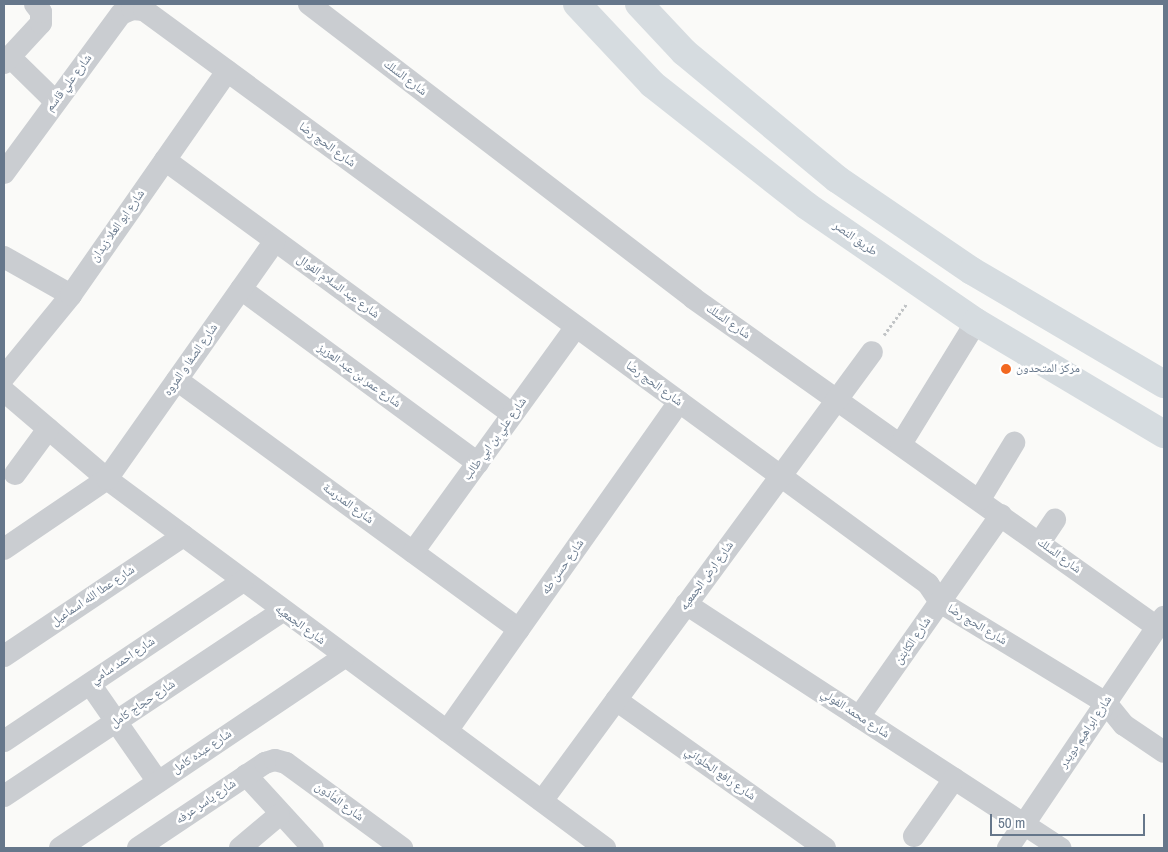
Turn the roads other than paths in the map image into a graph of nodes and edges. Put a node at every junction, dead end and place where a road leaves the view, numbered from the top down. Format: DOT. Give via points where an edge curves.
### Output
graph roads {
  1 [pos="35,4"];
  2 [pos="309,4"];
  3 [pos="577,4"];
  4 [pos="639,4"];
  5 [pos="139,8"];
  6 [pos="7,60"];
  7 [pos="227,71"];
  8 [pos="55,101"];
  9 [pos="164,160"];
  10 [pos="4,173"];
  11 [pos="275,241"];
  12 [pos="4,257"];
  13 [pos="241,289"];
  14 [pos="71,295"];
  15 [pos="976,322"];
  16 [pos="576,327"];
  17 [pos="877,344"];
  18 [pos="4,377"];
  19 [pos="177,380"];
  20 [pos="1164,384"];
  21 [pos="4,391"];
  22 [pos="838,398"];
  23 [pos="679,402"];
  24 [pos="512,414"];
  25 [pos="48,429"];
  26 [pos="1164,434"];
  27 [pos="1014,443"];
  28 [pos="901,444"];
  29 [pos="478,463"];
  30 [pos="15,474"];
  31 [pos="780,476"];
  32 [pos="107,479"];
  33 [pos="980,499"];
  34 [pos="1001,515"];
  35 [pos="1055,520"];
  36 [pos="183,536"];
  37 [pos="1040,542"];
  38 [pos="4,549"];
  39 [pos="413,552"];
  40 [pos="243,581"];
  41 [pos="940,602"];
  42 [pos="686,604"];
  43 [pos="282,611"];
  44 [pos="1161,622"];
  45 [pos="519,629"];
  46 [pos="4,656"];
  47 [pos="344,657"];
  48 [pos="90,684"];
  49 [pos="616,700"];
  50 [pos="1106,704"];
  51 [pos="859,717"];
  52 [pos="116,722"];
  53 [pos="447,731"];
  54 [pos="4,741"];
  55 [pos="1164,752"];
  56 [pos="275,760"];
  57 [pos="246,775"];
  58 [pos="954,779"];
  59 [pos="158,782"];
  60 [pos="4,796"];
  61 [pos="542,801"];
  62 [pos="279,815"];
  63 [pos="1024,824"];
  64 [pos="914,836"];
  65 [pos="60,848"];
  66 [pos="138,848"];
  67 [pos="240,848"];
  68 [pos="313,848"];
  69 [pos="402,848"];
  70 [pos="604,848"];
  71 [pos="825,848"];
  72 [pos="1008,848"];
  73 [pos="1061,848"];
  1 -- 6 [label="street" via="41,12 40,23"];
  2 -- 22 [label="street, شارع السلك" via="693,298"];
  3 -- 15 [label="highway, طريق النصر" via="652,84 807,206"];
  4 -- 20 [label="highway" via="684,52 837,179 972,271"];
  5 -- 7 [label="street, شارع الحج رضا"];
  5 -- 8 [label="street, شارع علي قاسم" via="121,14"];
  6 -- 8 [label="street"];
  7 -- 9 [label="street, شارع ابو العلا زيدان"];
  7 -- 16 [label="street, شارع الحج رضا"];
  8 -- 10 [label="street, شارع علي قاسم"];
  9 -- 11 [label="street, شارع عبد السلام الفوال"];
  9 -- 14 [label="street, شارع ابو العلا زيدان"];
  11 -- 13 [label="street, شارع الصفا و المروه"];
  11 -- 24 [label="street, شارع عبد السلام الفوال"];
  12 -- 14 [label="street"];
  13 -- 19 [label="street, شارع الصفا و المروه"];
  13 -- 29 [label="street, شارع عمر بن عبد العزيز"];
  14 -- 18 [label="street, شارع ابو العلا زيدان"];
  15 -- 26 [label="highway, طريق النصر"];
  15 -- 28 [label="street"];
  16 -- 23 [label="street, شارع الحج رضا"];
  16 -- 24 [label="street, شارع علي بن ابي طالب"];
  17 -- 22 [label="street, شارع ارض الجمعيه"];
  19 -- 32 [label="street, شارع الصفا و المروه"];
  19 -- 39 [label="street, شارع المدرسة"];
  21 -- 25 [label="street, شارع الجمعيه"];
  22 -- 28 [label="street, شارع السلك"];
  22 -- 31 [label="street, شارع ارض الجمعيه"];
  23 -- 31 [label="street, شارع الحج رضا"];
  23 -- 45 [label="street, شارع حسن طه"];
  24 -- 29 [label="street, شارع علي بن ابي طالب"];
  25 -- 30 [label="street"];
  25 -- 32 [label="street, شارع الجمعيه"];
  27 -- 33 [label="street"];
  28 -- 33 [label="street, شارع السلك"];
  29 -- 39 [label="street, شارع علي بن ابي طالب"];
  31 -- 41 [label="street, شارع الحج رضا" via="928,584"];
  31 -- 42 [label="street, شارع ارض الجمعيه"];
  32 -- 36 [label="street, شارع الجمعيه"];
  32 -- 38 [label="street"];
  33 -- 34 [label="street, شارع السلك"];
  34 -- 37 [label="street, شارع السلك"];
  34 -- 41 [label="street, شارع الكابتن"];
  35 -- 37 [label="street"];
  36 -- 40 [label="street, شارع الجمعيه"];
  36 -- 46 [label="street, شارع عطا الله اسماعيل"];
  37 -- 44 [label="street, شارع السلك"];
  39 -- 45 [label="street, شارع المدرسة"];
  40 -- 43 [label="street, شارع الجمعيه"];
  40 -- 48 [label="street, شارع احمد سامي"];
  41 -- 50 [label="street, شارع الحج رضا"];
  41 -- 51 [label="street, شارع الكابتن"];
  42 -- 49 [label="street, شارع ارض الجمعيه"];
  42 -- 51 [label="street, شارع محمد الفولي"];
  43 -- 47 [label="street, شارع الجمعيه"];
  43 -- 52 [label="street, شارع حجاج كامل"];
  44 -- 50 [label="street, شارع ابراهيم دويدر"];
  45 -- 53 [label="street, شارع حسن طه"];
  47 -- 53 [label="street, شارع الجمعيه"];
  47 -- 59 [label="street, شارع عبده كامل"];
  48 -- 52 [label="street"];
  48 -- 54 [label="street, شارع احمد سامي"];
  49 -- 61 [label="street, شارع ارض الجمعيه"];
  49 -- 71 [label="street, شارع رافع الحلواني"];
  50 -- 55 [label="street, شارع الحج رضا" via="1124,725"];
  50 -- 63 [label="street, شارع ابراهيم دويدر"];
  51 -- 58 [label="street, شارع محمد الفولي"];
  52 -- 59 [label="street"];
  52 -- 60 [label="street, شارع حجاج كامل"];
  53 -- 61 [label="street, شارع الجمعيه"];
  56 -- 57 [label="street, شارع ياسر عرفه"];
  56 -- 69 [label="street, شارع المأذون" via="286,763"];
  57 -- 62 [label="street"];
  57 -- 66 [label="street, شارع ياسر عرفه"];
  58 -- 63 [label="street, شارع محمد الفولي"];
  58 -- 64 [label="street"];
  59 -- 65 [label="street, شارع عبده كامل"];
  61 -- 70 [label="street, شارع الجمعيه"];
  62 -- 67 [label="street"];
  62 -- 68 [label="street"];
  63 -- 72 [label="street, شارع ابراهيم دويدر"];
  63 -- 73 [label="street, شارع محمد الفولي"];
}
